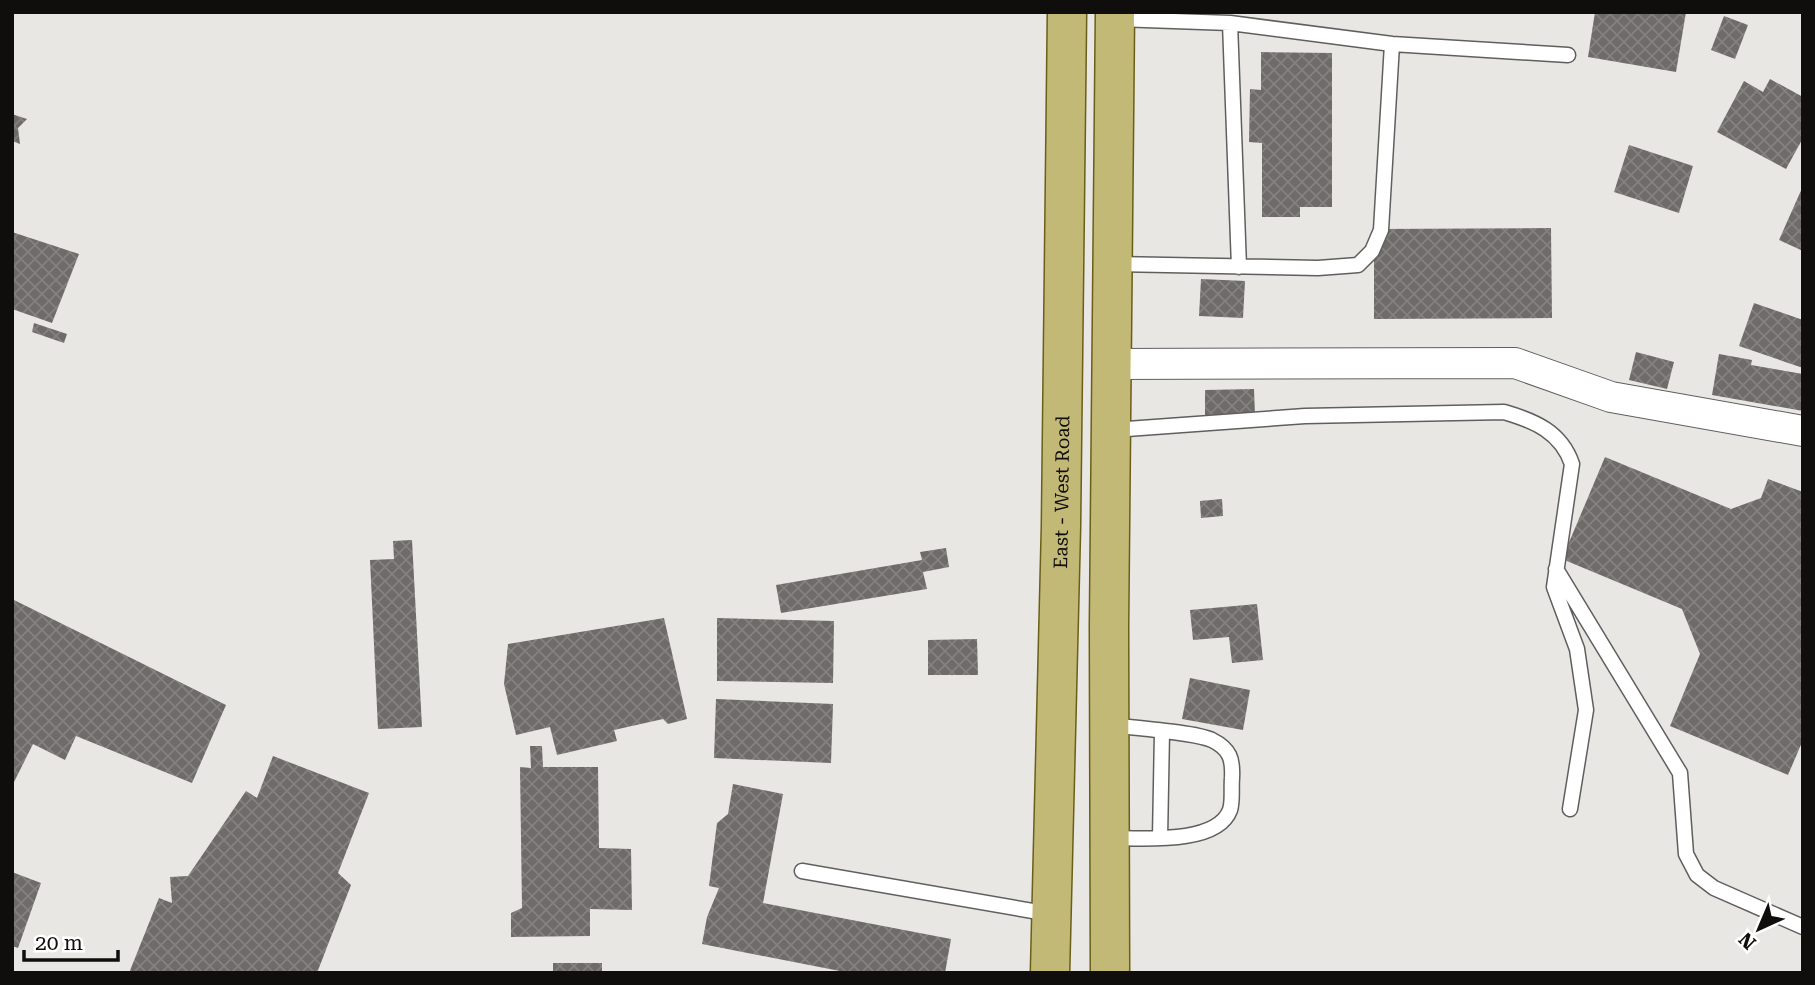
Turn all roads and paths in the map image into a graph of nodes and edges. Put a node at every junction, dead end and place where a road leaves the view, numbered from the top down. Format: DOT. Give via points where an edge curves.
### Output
graph roads {
  1 [pos="1067,12"];
  2 [pos="1115,15"];
  3 [pos="1230,23"];
  4 [pos="1392,44"];
  5 [pos="1568,55"];
  6 [pos="1112,264"];
  7 [pos="1239,267"];
  8 [pos="1111,363"];
  9 [pos="1110,431"];
  10 [pos="1803,431"];
  11 [pos="1556,569"];
  12 [pos="1109,725"];
  13 [pos="1162,732"];
  14 [pos="1570,809"];
  15 [pos="1109,838"];
  16 [pos="1160,838"];
  17 [pos="802,871"];
  18 [pos="1051,914"];
  19 [pos="1803,927"];
  20 [pos="1050,973"];
  21 [pos="1110,973"];
  1 -- 18 [label="main road, East - West Road"];
  2 -- 3 [label="lane"];
  2 -- 6 [label="main road"];
  3 -- 4 [label="lane"];
  3 -- 7 [label="lane"];
  4 -- 5 [label="lane"];
  4 -- 7 [label="lane" via="1381,230 1372,251 1358,265"];
  6 -- 7 [label="lane"];
  6 -- 8 [label="main road"];
  8 -- 9 [label="main road"];
  8 -- 10 [label="street" via="1515,363 1611,397"];
  9 -- 11 [label="lane" via="1305,416 1504,411 1553,433 1570,456 1572,472"];
  9 -- 12 [label="main road"];
  11 -- 14 [label="lane" via="1554,587 1577,649 1586,710"];
  11 -- 19 [label="lane" via="1680,773 1686,854 1697,875 1714,888"];
  12 -- 13 [label="lane"];
  12 -- 15 [label="main road"];
  13 -- 16 [label="lane"];
  13 -- 16 [label="lane" via="1210,739 1233,759 1230,810 1222,823 1210,832"];
  15 -- 16 [label="lane"];
  15 -- 21 [label="main road"];
  17 -- 18 [label="lane"];
  18 -- 20 [label="main road, East - West Road"];
}
